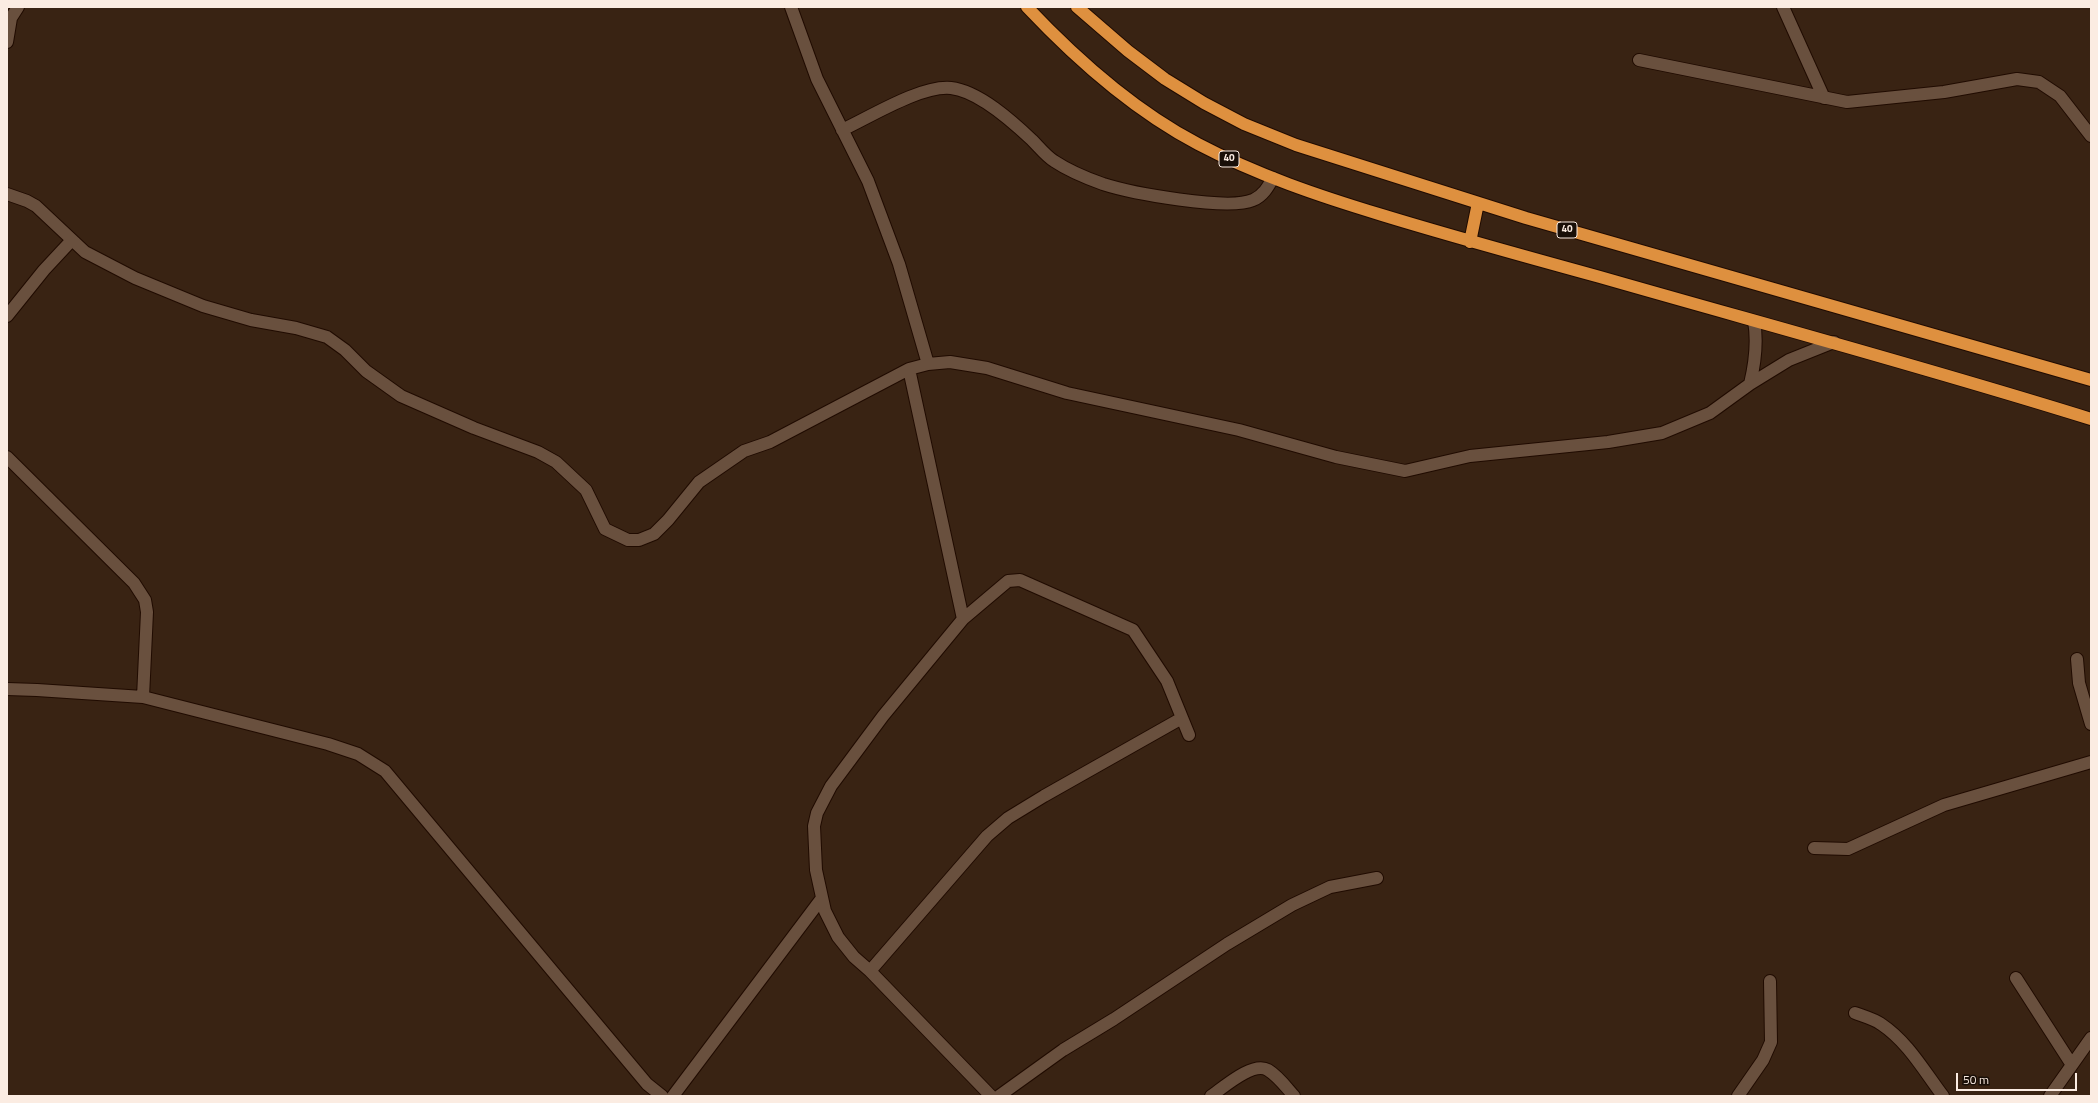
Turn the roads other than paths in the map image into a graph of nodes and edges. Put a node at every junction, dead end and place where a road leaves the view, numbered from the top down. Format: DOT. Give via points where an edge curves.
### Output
graph roads {
  1 [pos="18,7"];
  2 [pos="791,7"];
  3 [pos="1027,7"];
  4 [pos="1077,7"];
  5 [pos="1783,7"];
  6 [pos="7,42"];
  7 [pos="1639,60"];
  8 [pos="1824,98"];
  9 [pos="842,130"];
  10 [pos="2091,133"];
  11 [pos="1273,178"];
  12 [pos="7,194"];
  13 [pos="1478,203"];
  14 [pos="71,240"];
  15 [pos="1470,242"];
  16 [pos="7,316"];
  17 [pos="1754,321"];
  18 [pos="1834,342"];
  19 [pos="928,364"];
  20 [pos="909,369"];
  21 [pos="2091,380"];
  22 [pos="1750,384"];
  23 [pos="2091,419"];
  24 [pos="8,457"];
  25 [pos="963,619"];
  26 [pos="2077,659"];
  27 [pos="7,689"];
  28 [pos="144,698"];
  29 [pos="1182,718"];
  30 [pos="2091,724"];
  31 [pos="1188,735"];
  32 [pos="2091,762"];
  33 [pos="1814,848"];
  34 [pos="1377,878"];
  35 [pos="822,898"];
  36 [pos="870,970"];
  37 [pos="2016,978"];
  38 [pos="1770,981"];
  39 [pos="1855,1013"];
  40 [pos="2091,1038"];
  41 [pos="2072,1065"];
  42 [pos="662,1096"];
  43 [pos="673,1096"];
  44 [pos="991,1096"];
  45 [pos="999,1096"];
  46 [pos="1211,1096"];
  47 [pos="1294,1096"];
  48 [pos="1738,1096"];
  49 [pos="1944,1096"];
  50 [pos="2050,1096"];
  1 -- 6 [label="street" via="12,18"];
  2 -- 9 [label="street" via="817,79"];
  3 -- 11 [label="highway, 40" via="1078,59 1135,105 1196,144"];
  4 -- 13 [label="highway, 40" via="1165,79 1244,124 1296,145"];
  5 -- 8 [label="street"];
  7 -- 8 [label="street"];
  8 -- 10 [label="street" via="1847,102 1884,99 1944,92 2017,79 2039,82 2060,96"];
  9 -- 11 [label="street" via="934,89 952,88 979,98 1010,120 1052,160 1075,173 1104,184 1145,194 1230,205 1253,200 1267,190"];
  9 -- 19 [label="street" via="868,181 888,234"];
  11 -- 15 [label="highway, 40" via="1344,204"];
  12 -- 14 [label="street" via="36,206"];
  13 -- 15 [label="highway"];
  13 -- 21 [label="highway, 40"];
  14 -- 16 [label="street"];
  14 -- 20 [label="street" via="97,259 181,298 251,320 296,328 327,337 372,376 401,396 538,452 556,462 586,490 605,529 628,540 639,540 654,534 699,482 744,451 770,442"];
  15 -- 17 [label="highway, 40"];
  17 -- 18 [label="highway, 40"];
  17 -- 22 [label="street" via="1757,339 1755,365"];
  18 -- 22 [label="street" via="1789,360"];
  18 -- 23 [label="highway, 40"];
  19 -- 20 [label="street"];
  19 -- 22 [label="street" via="950,362 987,368 1067,393 1238,430 1336,457 1405,471 1470,456 1608,442 1662,433 1710,413"];
  20 -- 25 [label="street"];
  24 -- 28 [label="street" via="140,590 147,612"];
  25 -- 29 [label="street" via="1008,581 1020,580 1114,621 1133,630 1140,639 1167,681"];
  25 -- 35 [label="street" via="883,716 824,795 814,826 816,870"];
  26 -- 30 [label="street" via="2079,683"];
  27 -- 28 [label="street"];
  28 -- 42 [label="street" via="328,744 358,754 385,771 647,1084"];
  29 -- 31 [label="street"];
  29 -- 36 [label="street" via="1008,818 987,836"];
  32 -- 33 [label="street" via="1944,805 1848,849"];
  34 -- 45 [label="street" via="1330,887 1292,905 1063,1050"];
  35 -- 36 [label="street" via="825,911 838,937 854,957"];
  35 -- 43 [label="street"];
  36 -- 44 [label="street"];
  37 -- 41 [label="street"];
  38 -- 48 [label="street" via="1770,1042 1763,1060"];
  39 -- 49 [label="street" via="1880,1023 1897,1036"];
  40 -- 41 [label="street"];
  41 -- 50 [label="street"];
  46 -- 47 [label="street" via="1252,1068 1266,1068"];
}
